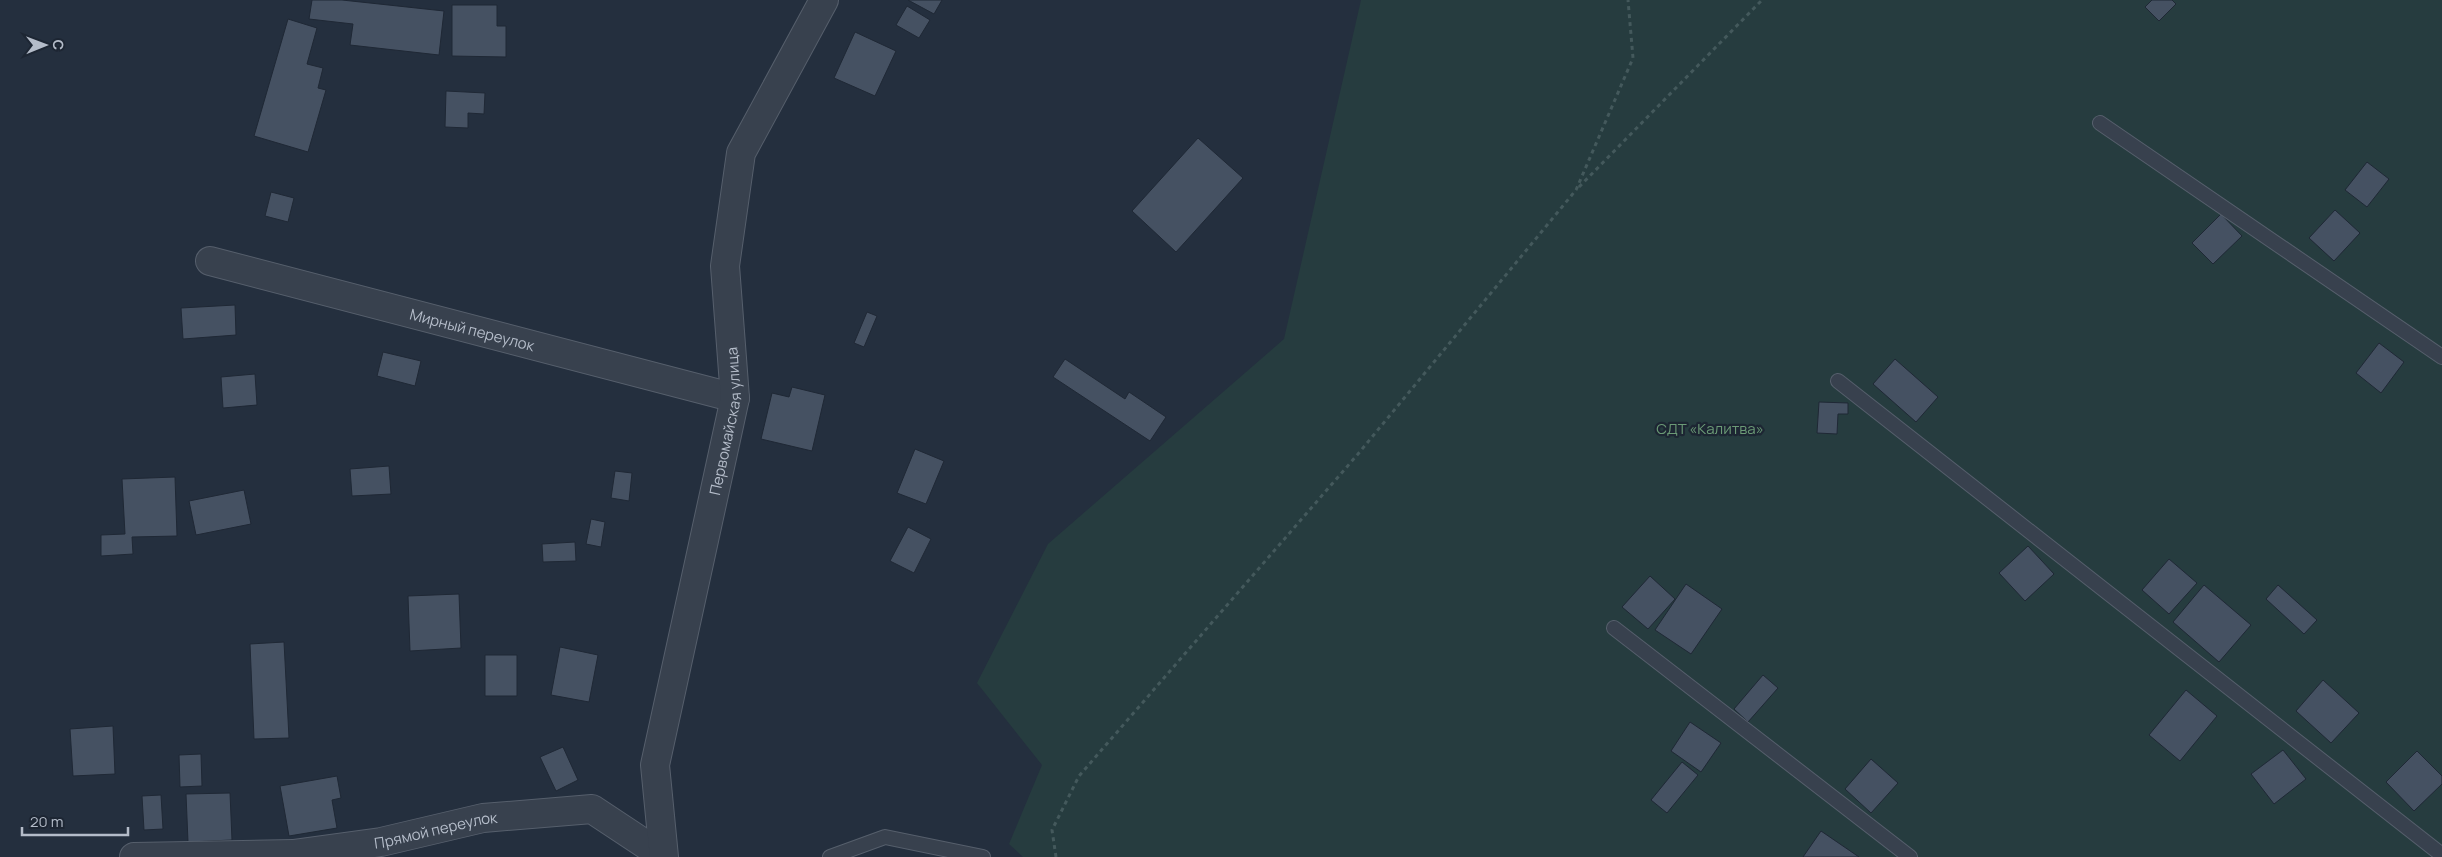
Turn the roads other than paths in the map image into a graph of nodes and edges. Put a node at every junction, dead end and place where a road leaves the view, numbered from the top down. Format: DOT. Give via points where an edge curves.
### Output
graph roads {
  1 [pos="824,0"];
  2 [pos="2100,124"];
  3 [pos="210,261"];
  4 [pos="2442,357"];
  5 [pos="1838,381"];
  6 [pos="735,398"];
  7 [pos="1614,628"];
  8 [pos="2442,855"];
  9 [pos="663,856"];
  10 [pos="134,857"];
  11 [pos="830,857"];
  12 [pos="983,857"];
  13 [pos="1910,857"];
  1 -- 6 [label="street, Первомайская улица" via="741,154 725,266"];
  2 -- 4 [label="lane"];
  3 -- 6 [label="street, Мирный переулок"];
  5 -- 8 [label="lane"];
  6 -- 9 [label="street, Первомайская улица" via="655,765"];
  7 -- 13 [label="lane"];
  9 -- 10 [label="street, Прямой переулок" via="592,808 482,818 381,842 293,854"];
  11 -- 12 [label="lane" via="885,837"];
}
